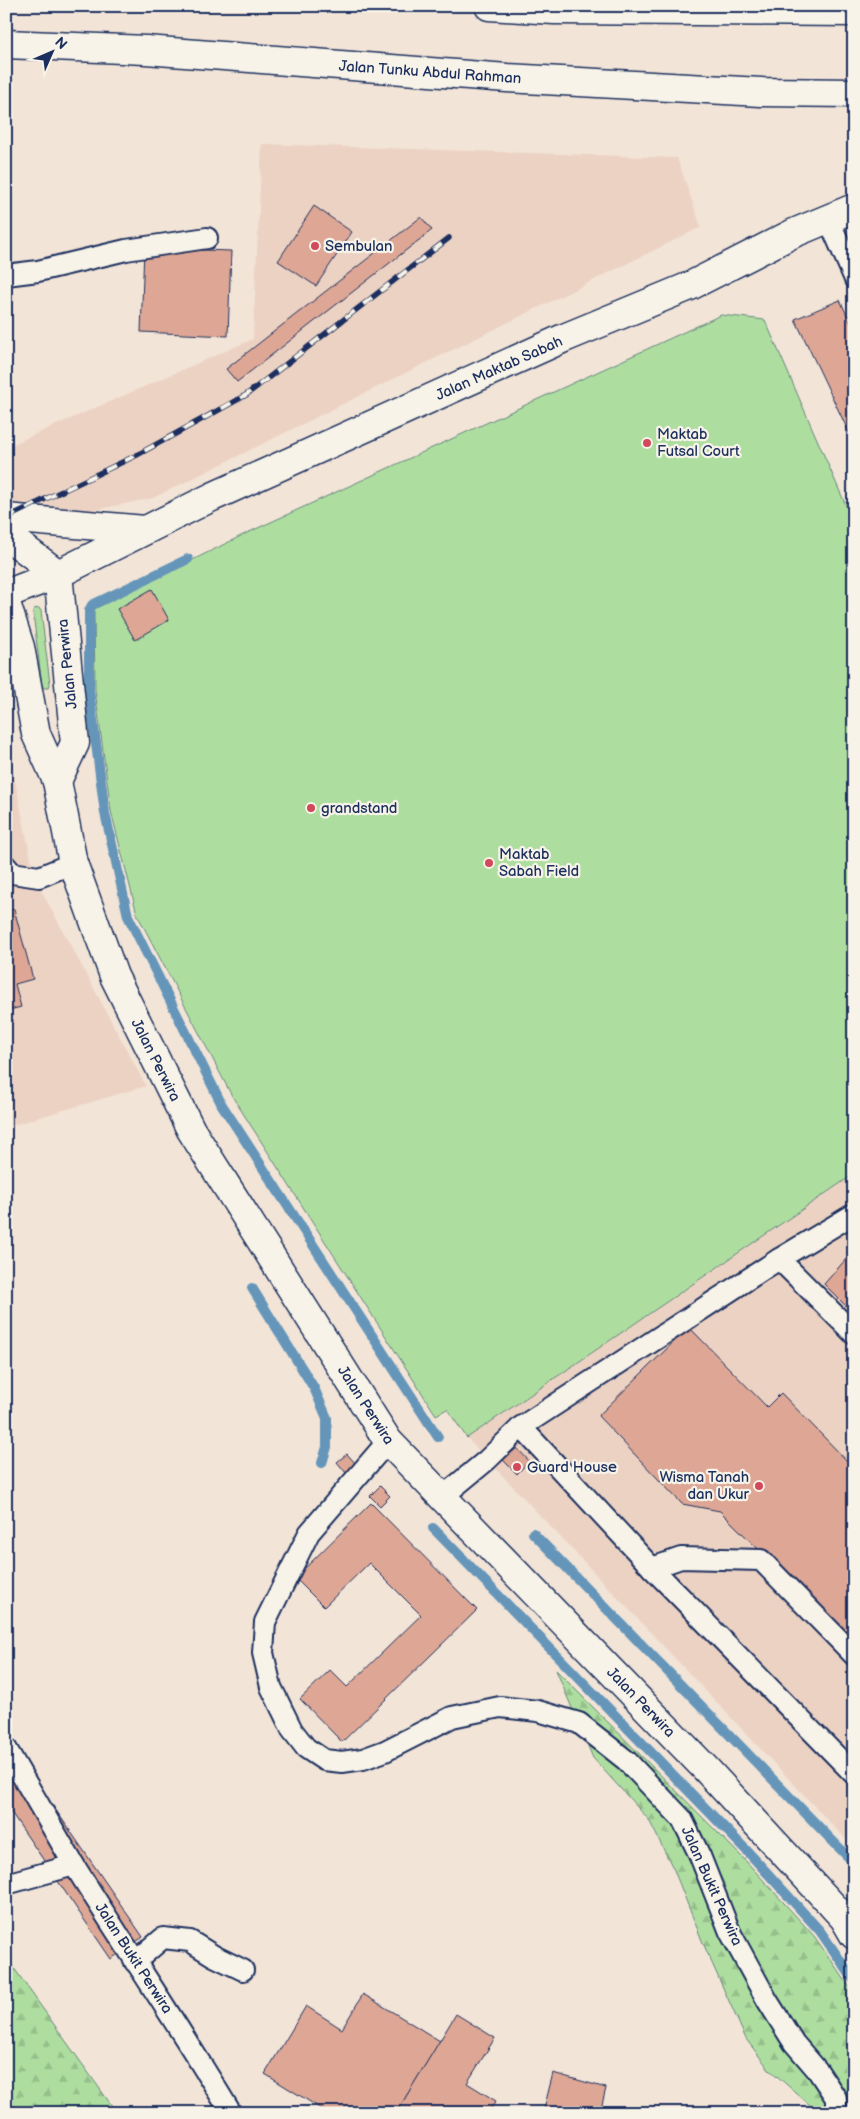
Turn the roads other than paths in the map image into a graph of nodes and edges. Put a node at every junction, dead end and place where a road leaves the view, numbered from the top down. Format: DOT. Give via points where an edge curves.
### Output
graph roads {
  1 [pos="489,6"];
  2 [pos="854,12"];
  3 [pos="6,44"];
  4 [pos="854,93"];
  5 [pos="854,208"];
  6 [pos="828,218"];
  7 [pos="207,238"];
  8 [pos="6,275"];
  9 [pos="854,277"];
  10 [pos="6,518"];
  11 [pos="145,530"];
  12 [pos="6,535"];
  13 [pos="58,574"];
  14 [pos="6,594"];
  15 [pos="6,604"];
  16 [pos="57,781"];
  17 [pos="74,863"];
  18 [pos="6,866"];
  19 [pos="854,1214"];
  20 [pos="779,1259"];
  21 [pos="854,1334"];
  22 [pos="521,1427"];
  23 [pos="388,1441"];
  24 [pos="441,1498"];
  25 [pos="652,1568"];
  26 [pos="854,1654"];
  27 [pos="6,1748"];
  28 [pos="854,1774"];
  29 [pos="74,1864"];
  30 [pos="6,1884"];
  31 [pos="851,1926"];
  32 [pos="135,1962"];
  33 [pos="243,1970"];
  34 [pos="231,2113"];
  35 [pos="836,2113"];
  1 -- 2 [label="street" via="554,10"];
  3 -- 4 [label="street, Jalan Tunku Abdul Rahman" via="146,50 507,78 761,92"];
  5 -- 6 [label="street, Jalan Maktab Sabah"];
  6 -- 9 [label="lane"];
  6 -- 11 [label="street, Jalan Maktab Sabah" via="690,286 564,338"];
  7 -- 8 [label="lane" via="126,250 38,271"];
  10 -- 11 [label="street"];
  11 -- 13 [label="street, Jalan Maktab Sabah"];
  12 -- 13 [label="street"];
  13 -- 14 [label="street, Jalan Maktab Sabah"];
  13 -- 16 [label="street, Jalan Perwira" via="75,743"];
  15 -- 16 [label="street, Jalan Perwira" via="20,647 36,734"];
  16 -- 17 [label="street, Jalan Perwira"];
  17 -- 18 [label="lane" via="39,877 12,873"];
  17 -- 23 [label="street, Jalan Perwira" via="114,976 191,1130"];
  19 -- 20 [label="lane"];
  20 -- 21 [label="lane"];
  20 -- 22 [label="lane"];
  22 -- 24 [label="lane"];
  22 -- 25 [label="lane"];
  23 -- 24 [label="street, Jalan Perwira"];
  23 -- 35 [label="lane, Jalan Bukit Perwira" via="309,1533 265,1622 263,1653 271,1687 292,1730 306,1748 324,1760 342,1762 385,1751 452,1717 500,1707 538,1711 578,1723 628,1762 682,1819 730,1932 794,2043 836,2098"];
  24 -- 31 [label="street, Jalan Perwira" via="706,1769"];
  25 -- 26 [label="lane" via="681,1558 761,1560"];
  25 -- 28 [label="lane"];
  27 -- 29 [label="lane, Jalan Bukit Perwira"];
  29 -- 30 [label="lane"];
  29 -- 32 [label="lane, Jalan Bukit Perwira"];
  32 -- 33 [label="lane" via="163,1938 190,1941"];
  32 -- 34 [label="lane, Jalan Bukit Perwira"];
}
